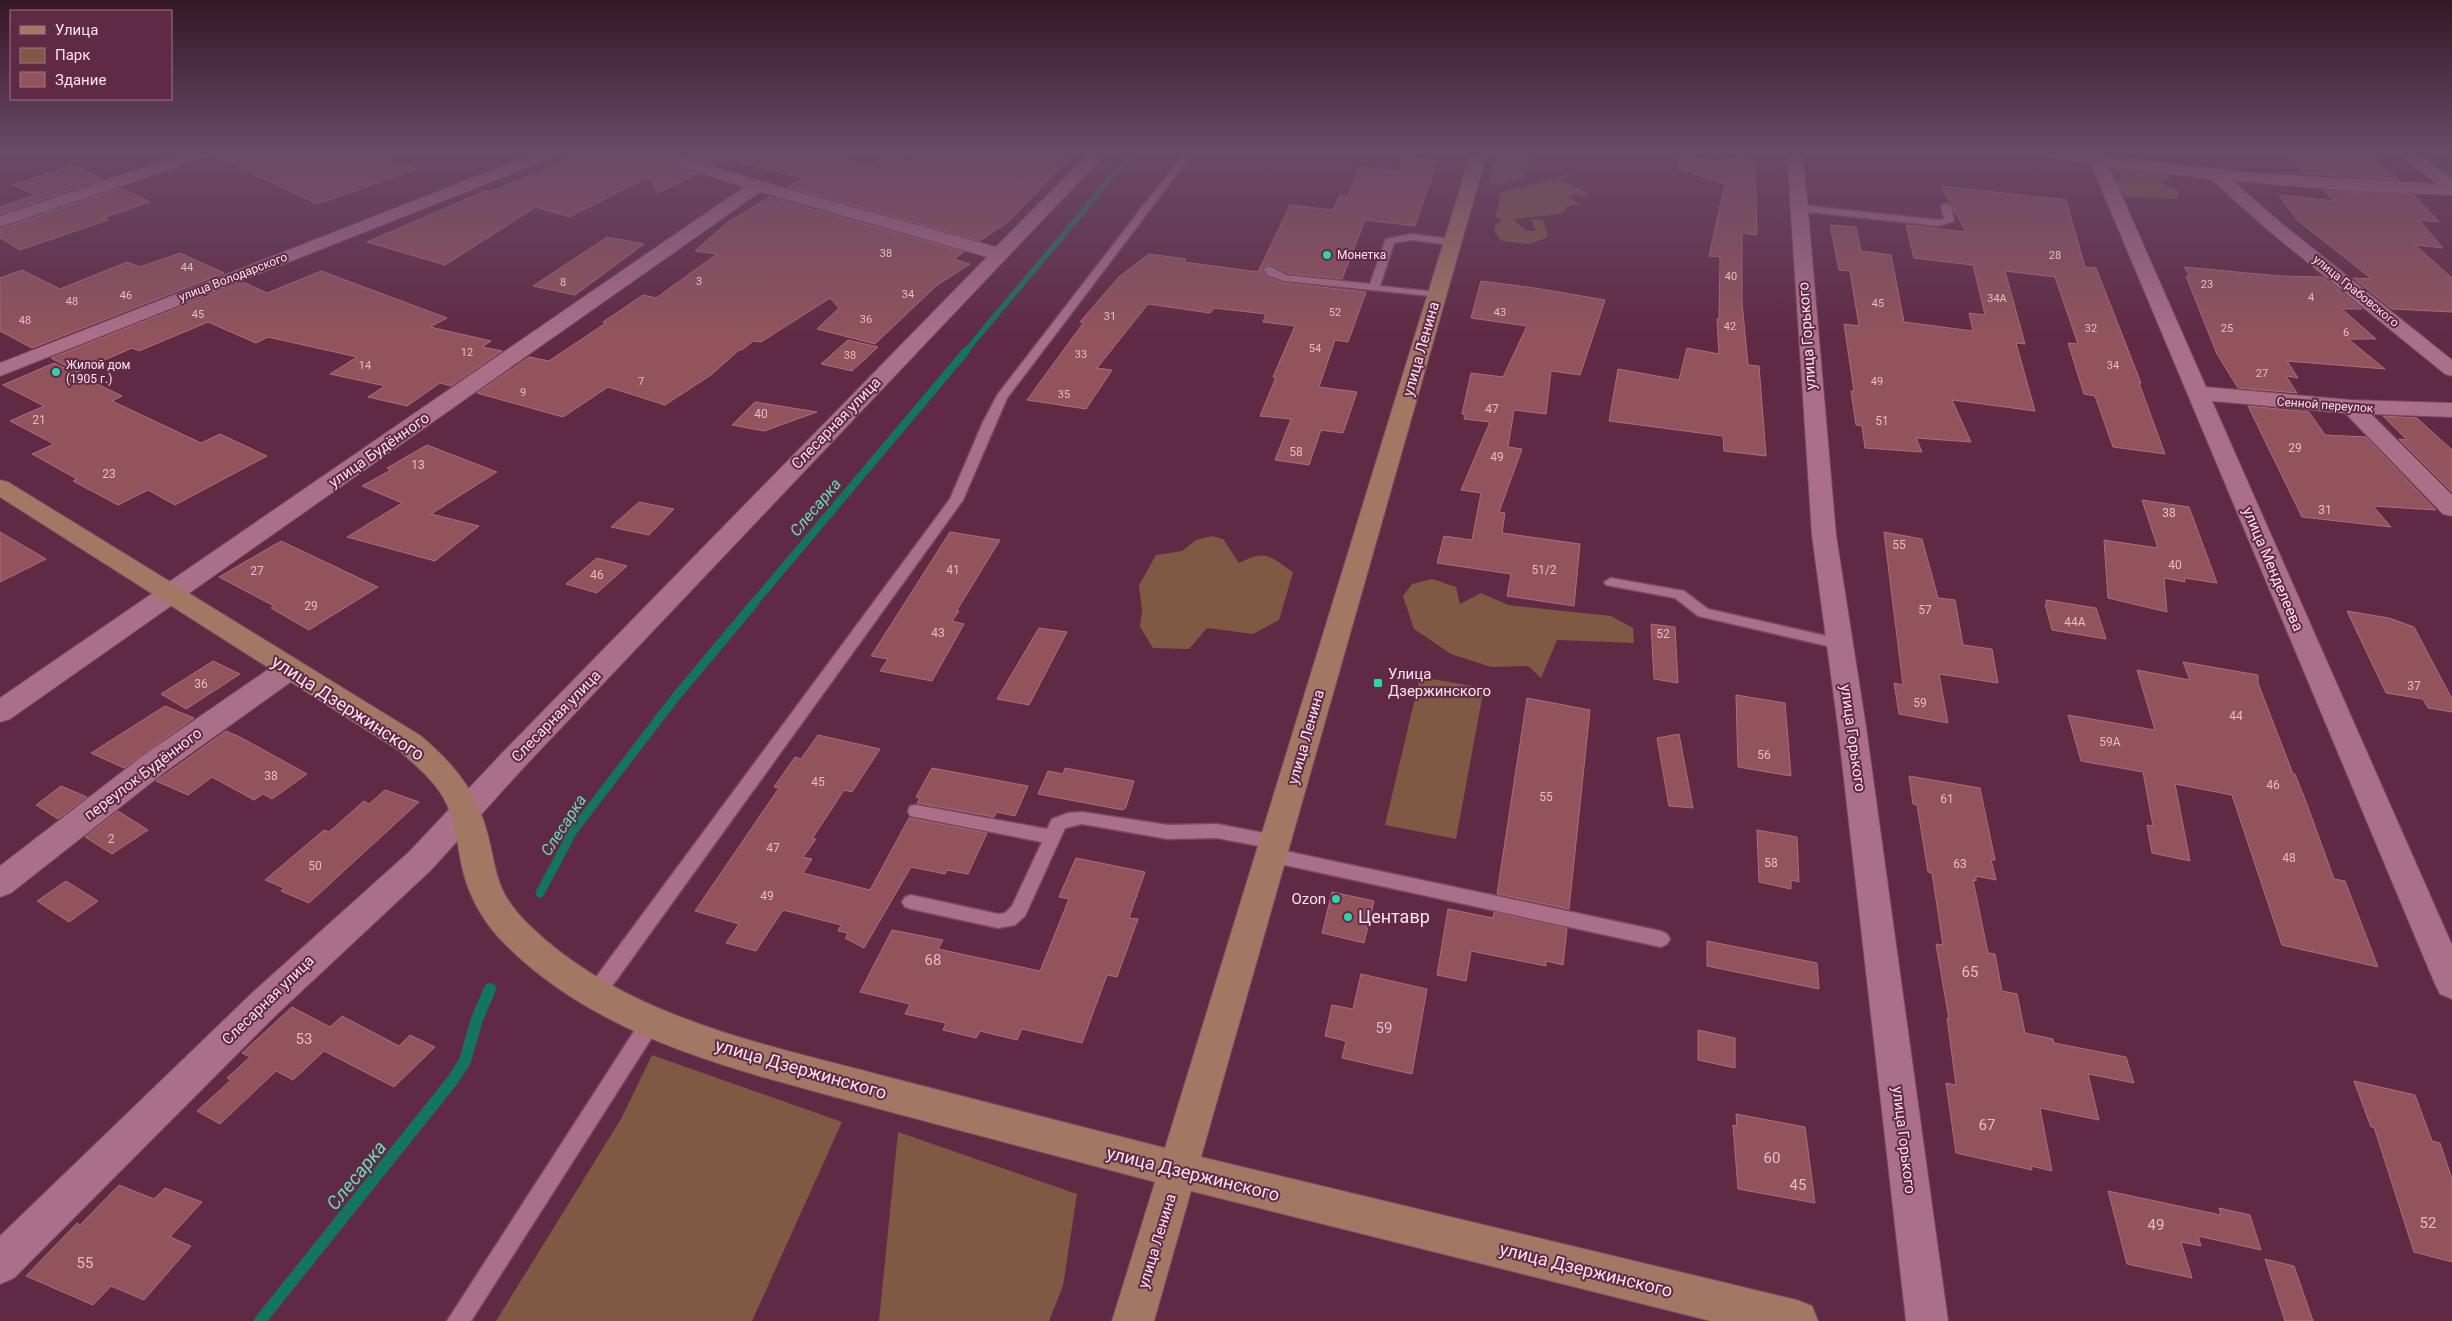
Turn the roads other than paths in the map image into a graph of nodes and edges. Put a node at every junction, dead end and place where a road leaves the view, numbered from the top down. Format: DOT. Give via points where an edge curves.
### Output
graph roads {
  1 [pos="22,215"];
  2 [pos="394,215"];
  3 [pos="716,215"];
  4 [pos="859,215"];
  5 [pos="1038,215"];
  6 [pos="1140,215"];
  7 [pos="1460,215"];
  8 [pos="1799,215"];
  9 [pos="1861,215"];
  10 [pos="1949,215"];
  11 [pos="2122,215"];
  12 [pos="2261,215"];
  13 [pos="0,222"];
  14 [pos="1452,242"];
  15 [pos="999,254"];
  16 [pos="1269,269"];
  17 [pos="1374,288"];
  18 [pos="1437,295"];
  19 [pos="0,370"];
  20 [pos="2452,370"];
  21 [pos="2198,394"];
  22 [pos="2351,407"];
  23 [pos="2452,410"];
  24 [pos="3,492"];
  25 [pos="2452,509"];
  26 [pos="1611,582"];
  27 [pos="170,595"];
  28 [pos="1840,644"];
  29 [pos="289,669"];
  30 [pos="0,712"];
  31 [pos="466,811"];
  32 [pos="916,811"];
  33 [pos="1052,837"];
  34 [pos="1273,849"];
  35 [pos="0,884"];
  36 [pos="911,902"];
  37 [pos="1661,939"];
  38 [pos="2452,984"];
  39 [pos="596,994"];
  40 [pos="651,1022"];
  41 [pos="1178,1171"];
  42 [pos="0,1264"];
  43 [pos="458,1321"];
  44 [pos="1133,1321"];
  45 [pos="1797,1321"];
  46 [pos="1927,1321"];
  1 -- 13 [label="street"];
  2 -- 19 [label="street, улица Володарского"];
  3 -- 27 [label="street, улица Будённого"];
  4 -- 15 [label="street"];
  5 -- 15 [label="street, Слесарная улица"];
  6 -- 39 [label="lane" via="1002,396 990,417 970,476 956,500"];
  7 -- 14 [label="main road, улица Ленина"];
  8 -- 28 [label="street, улица Горького" via="1817,464"];
  9 -- 10 [label="lane" via="1939,223 1950,219"];
  11 -- 21 [label="street, улица Менделеева"];
  12 -- 20 [label="street, улица Грабовского"];
  14 -- 17 [label="lane" via="1406,237 1392,239"];
  14 -- 18 [label="main road, улица Ленина"];
  15 -- 31 [label="street, Слесарная улица"];
  16 -- 17 [label="lane" via="1270,273 1284,278"];
  17 -- 18 [label="lane"];
  18 -- 34 [label="main road, улица Ленина"];
  21 -- 22 [label="street, Сенной переулок"];
  21 -- 38 [label="street, улица Менделеева"];
  22 -- 23 [label="street, Сенной переулок"];
  22 -- 25 [label="street"];
  24 -- 27 [label="main road, улица Дзержинского"];
  26 -- 28 [label="lane" via="1679,594 1703,613"];
  27 -- 29 [label="main road, улица Дзержинского"];
  27 -- 30 [label="street, улица Будённого"];
  28 -- 46 [label="street, улица Горького"];
  29 -- 31 [label="main road, улица Дзержинского" via="411,744 436,765"];
  29 -- 35 [label="street, переулок Будённого" via="155,763"];
  31 -- 39 [label="main road, улица Дзержинского" via="487,896 502,917 559,970"];
  31 -- 42 [label="street, Слесарная улица" via="400,881 264,1004"];
  32 -- 33 [label="lane"];
  33 -- 34 [label="lane" via="1058,824 1068,818 1082,818 1168,832 1217,831"];
  33 -- 36 [label="lane" via="1019,912 1009,920 998,921"];
  34 -- 37 [label="lane"];
  34 -- 41 [label="main road, улица Ленина"];
  39 -- 40 [label="main road, улица Дзержинского"];
  40 -- 41 [label="main road, улица Дзержинского" via="788,1067"];
  40 -- 43 [label="lane"];
  41 -- 44 [label="main road, улица Ленина"];
  41 -- 45 [label="main road, улица Дзержинского"];
}
